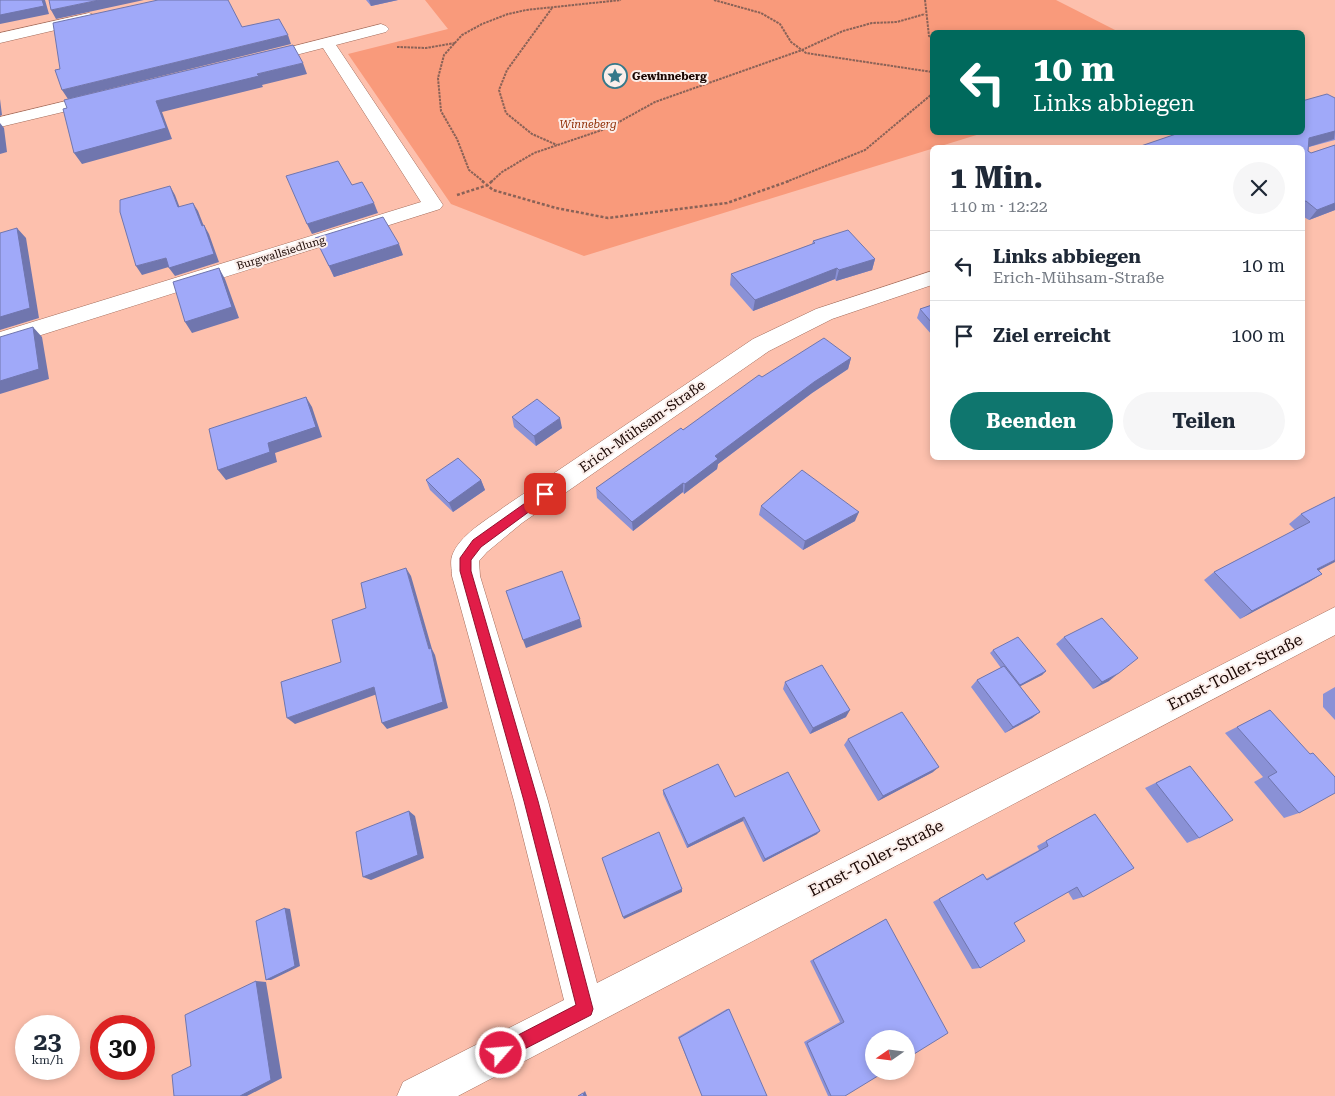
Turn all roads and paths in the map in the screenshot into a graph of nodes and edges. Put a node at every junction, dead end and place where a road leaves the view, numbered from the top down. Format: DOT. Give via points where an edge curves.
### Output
graph roads {
  1 [pos="621,0"];
  2 [pos="714,0"];
  3 [pos="925,0"];
  4 [pos="553,7"];
  5 [pos="925,14"];
  6 [pos="106,15"];
  7 [pos="381,29"];
  8 [pos="930,37"];
  9 [pos="0,38"];
  10 [pos="327,43"];
  11 [pos="802,50"];
  12 [pos="250,62"];
  13 [pos="930,72"];
  14 [pos="115,94"];
  15 [pos="930,96"];
  16 [pos="0,122"];
  17 [pos="558,146"];
  18 [pos="488,185"];
  19 [pos="430,201"];
  20 [pos="930,279"];
  21 [pos="0,340"];
  22 [pos="1335,620"];
  23 [pos="585,1009"];
  24 [pos="416,1096"];
  1 -- 4 [label="path"];
  2 -- 11 [label="path" via="761,13 780,24 791,42"];
  3 -- 5 [label="path"];
  4 -- 17 [label="path" via="507,70 499,90 506,113 532,134"];
  4 -- 18 [label="path" via="508,14 482,24 462,35 444,55 438,78 441,111 469,170"];
  5 -- 8 [label="path"];
  5 -- 11 [label="path" via="843,31"];
  6 -- 9 [label="street"];
  7 -- 10 [label="street"];
  10 -- 12 [label="street"];
  10 -- 19 [label="street"];
  11 -- 13 [label="path" via="838,59"];
  11 -- 17 [label="path" via="654,102 608,128"];
  14 -- 16 [label="street"];
  15 -- 18 [label="path" via="865,150 727,203 608,218 556,208 493,190"];
  17 -- 18 [label="path" via="534,153 502,172"];
  18 -- 19 [label="path"];
  19 -- 21 [label="street, Burgwallsiedlung" via="434,205"];
  20 -- 23 [label="street, Erich-Mühsam-Straße" via="824,314 761,345 513,516 477,544 465,558 466,576 531,801"];
  22 -- 23 [label="street, Ernst-Toller-Straße"];
  23 -- 24 [label="street, Ernst-Toller-Straße"];
}
